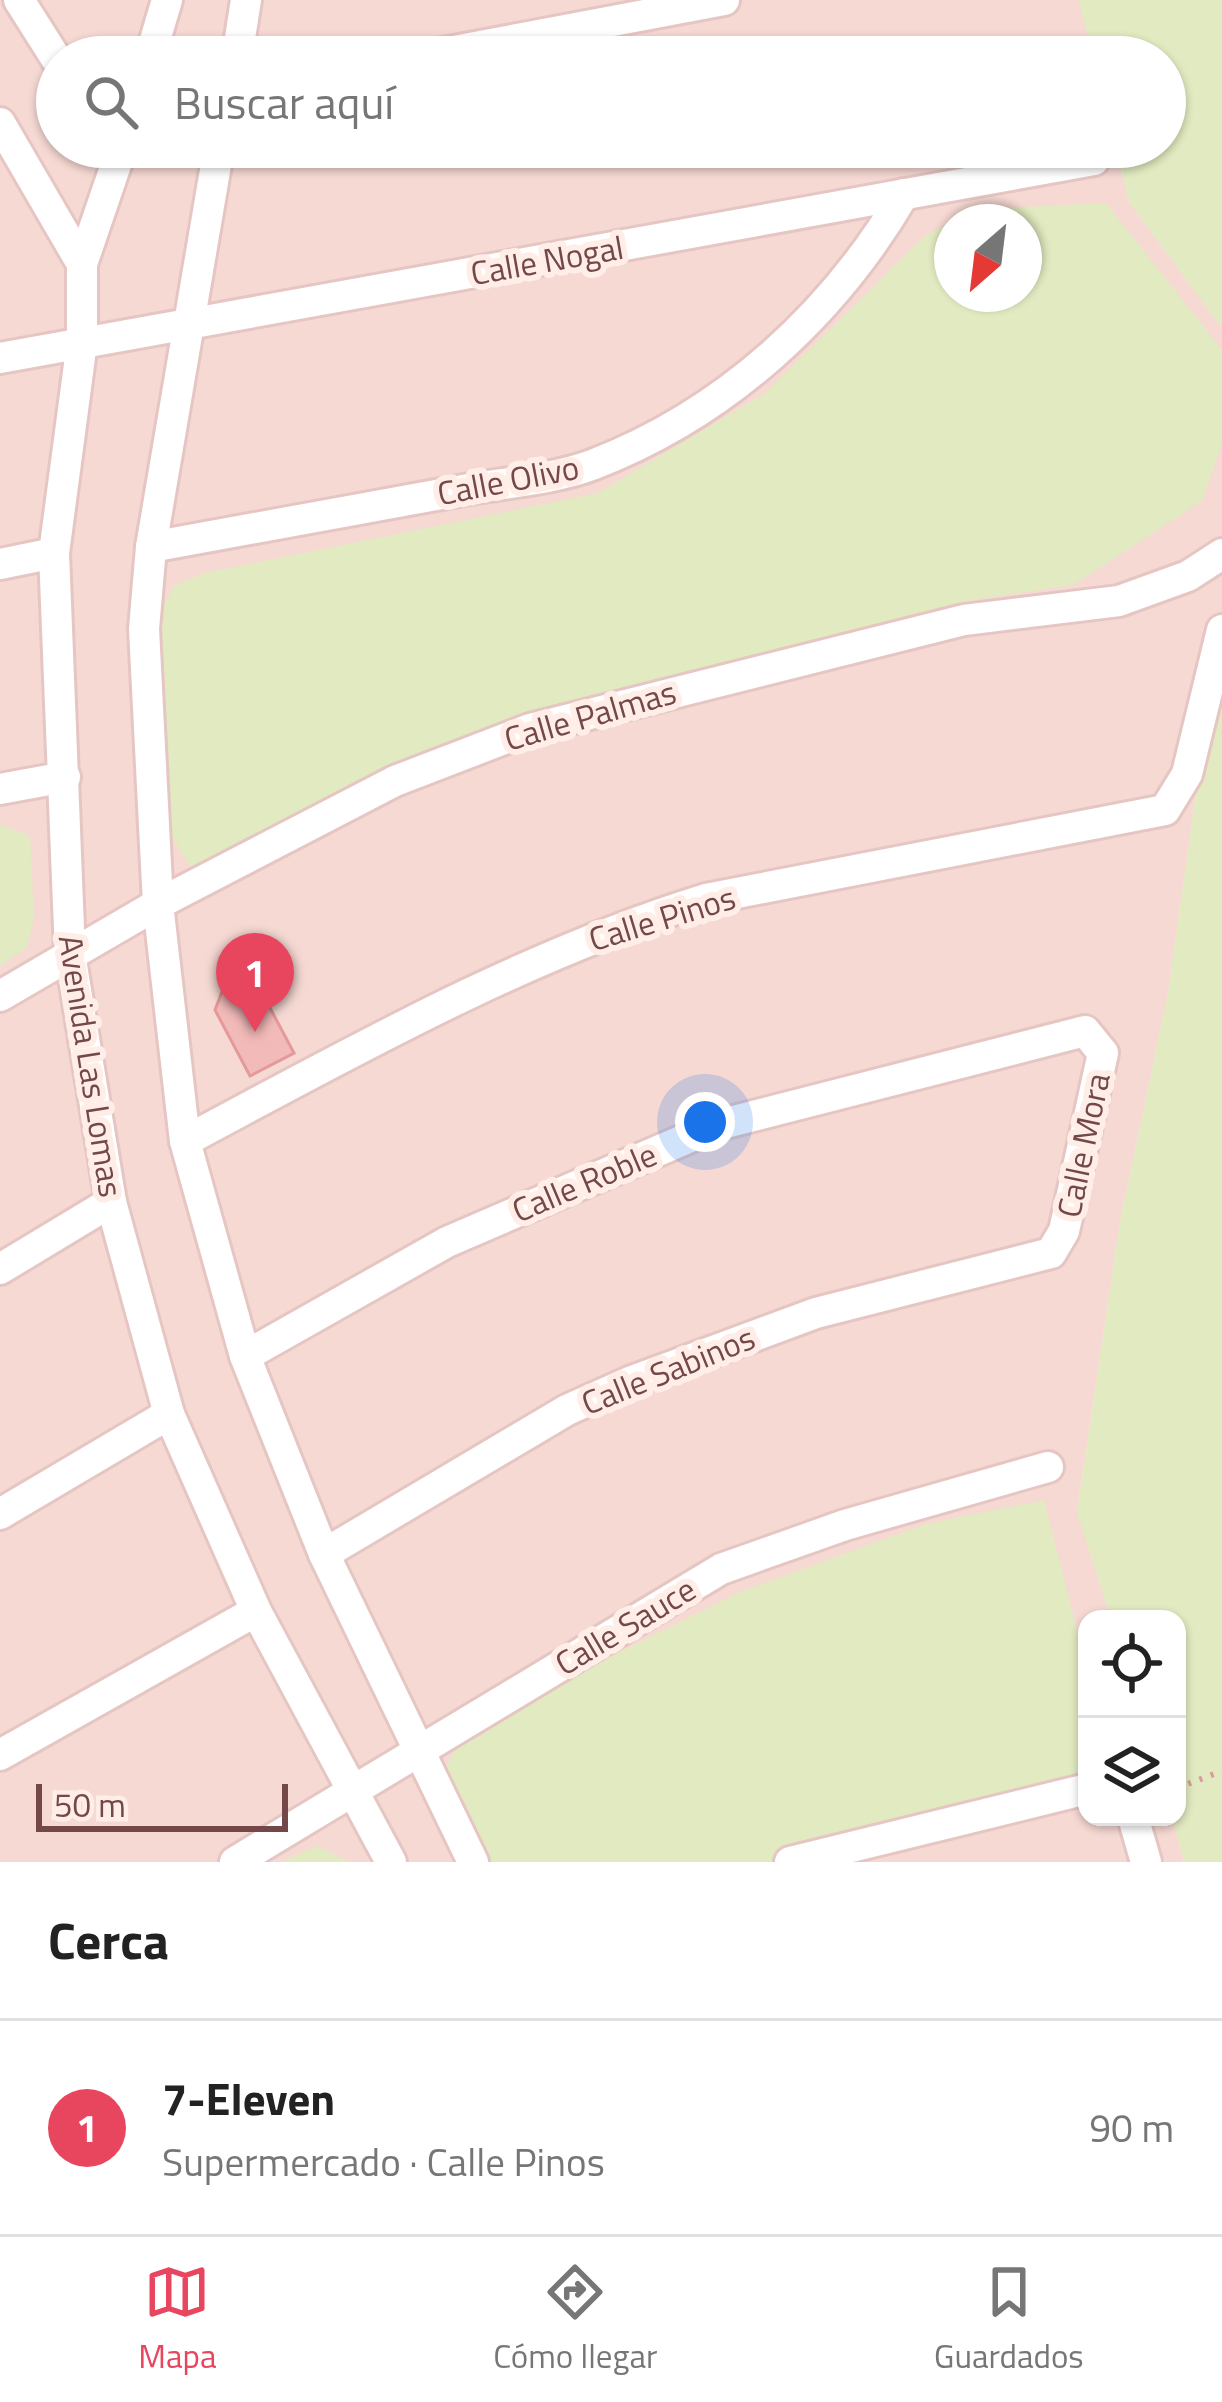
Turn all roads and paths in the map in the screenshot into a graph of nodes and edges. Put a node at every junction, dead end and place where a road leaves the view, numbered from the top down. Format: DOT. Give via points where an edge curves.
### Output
graph roads {
  1 [pos="19,0"];
  2 [pos="167,0"];
  3 [pos="246,0"];
  4 [pos="724,0"];
  5 [pos="42,36"];
  6 [pos="156,36"];
  7 [pos="240,36"];
  8 [pos="533,36"];
  9 [pos="2,132"];
  10 [pos="115,168"];
  11 [pos="208,168"];
  12 [pos="1049,168"];
  13 [pos="904,194"];
  14 [pos="82,264"];
  15 [pos="188,326"];
  16 [pos="82,342"];
  17 [pos="0,358"];
  18 [pos="151,547"];
  19 [pos="54,553"];
  20 [pos="1222,554"];
  21 [pos="0,564"];
  22 [pos="1222,630"];
  23 [pos="65,777"];
  24 [pos="0,789"];
  25 [pos="158,904"];
  26 [pos="70,954"];
  27 [pos="0,996"];
  28 [pos="1085,1031"];
  29 [pos="184,1141"];
  30 [pos="110,1202"];
  31 [pos="1042,1259"];
  32 [pos="0,1269"];
  33 [pos="244,1356"];
  34 [pos="169,1414"];
  35 [pos="1048,1467"];
  36 [pos="0,1514"];
  37 [pos="324,1554"];
  38 [pos="256,1611"];
  39 [pos="417,1751"];
  40 [pos="0,1755"];
  41 [pos="1222,1771"];
  42 [pos="1186,1785"];
  43 [pos="354,1791"];
  44 [pos="1078,1791"];
  45 [pos="1136,1826"];
  46 [pos="236,1862"];
  47 [pos="392,1862"];
  48 [pos="472,1862"];
  49 [pos="790,1862"];
  50 [pos="1146,1862"];
  1 -- 5 [label="street"];
  2 -- 6 [label="street"];
  3 -- 7 [label="street"];
  4 -- 8 [label="street"];
  9 -- 14 [label="street"];
  10 -- 14 [label="street, Avenida Las Lomas"];
  11 -- 15 [label="street"];
  12 -- 13 [label="street, Calle Nogal"];
  13 -- 15 [label="street, Calle Nogal"];
  13 -- 18 [label="street, Calle Olivo" via="871,251 819,313 738,384 657,437 587,467"];
  14 -- 16 [label="street, Avenida Las Lomas"];
  15 -- 16 [label="street, Calle Nogal"];
  15 -- 18 [label="street"];
  16 -- 17 [label="street, Calle Nogal"];
  16 -- 19 [label="street, Avenida Las Lomas"];
  18 -- 25 [label="street" via="144,629"];
  19 -- 21 [label="street"];
  19 -- 23 [label="street, Avenida Las Lomas"];
  20 -- 25 [label="street, Calle Palmas" via="1119,601 964,620 530,729 395,781"];
  22 -- 29 [label="street, Calle Pinos" via="1187,773 1174,802 1150,815 706,899 639,920 413,1020"];
  23 -- 24 [label="street"];
  23 -- 26 [label="street, Avenida Las Lomas"];
  25 -- 26 [label="street, Calle Palmas"];
  25 -- 29 [label="street"];
  26 -- 27 [label="street, Calle Palmas"];
  26 -- 30 [label="street, Avenida Las Lomas"];
  28 -- 31 [label="street, Calle Mora" via="1103,1053 1064,1231"];
  28 -- 33 [label="street, Calle Roble" via="718,1125 447,1242"];
  29 -- 33 [label="street"];
  30 -- 32 [label="street"];
  30 -- 34 [label="street, Avenida Las Lomas"];
  31 -- 37 [label="street, Calle Sabinos" via="817,1312 632,1381 567,1410"];
  33 -- 37 [label="street"];
  34 -- 36 [label="street"];
  34 -- 38 [label="street, Avenida Las Lomas"];
  35 -- 39 [label="street, Calle Sauce" via="721,1568"];
  37 -- 39 [label="street"];
  38 -- 40 [label="street"];
  38 -- 43 [label="street, Avenida Las Lomas"];
  39 -- 43 [label="street, Calle Sauce"];
  39 -- 48 [label="street"];
  41 -- 42 [label="path"];
  43 -- 46 [label="street, Calle Sauce"];
  43 -- 47 [label="street, Avenida Las Lomas"];
  44 -- 49 [label="street"];
  45 -- 50 [label="street"];
}
